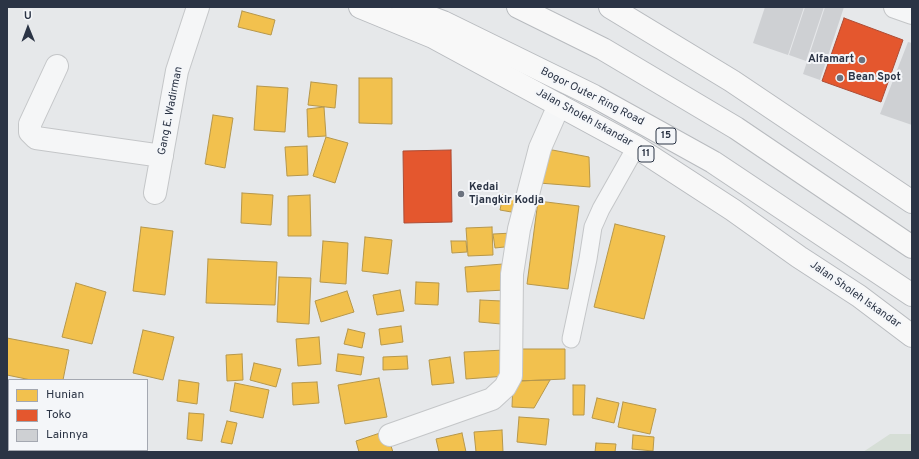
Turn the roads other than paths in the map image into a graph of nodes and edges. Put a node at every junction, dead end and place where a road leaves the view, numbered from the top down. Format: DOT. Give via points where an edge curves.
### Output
graph roads {
  1 [pos="198,7"];
  2 [pos="360,7"];
  3 [pos="403,7"];
  4 [pos="518,7"];
  5 [pos="895,7"];
  6 [pos="619,10"];
  7 [pos="912,13"];
  8 [pos="57,66"];
  9 [pos="559,105"];
  10 [pos="636,147"];
  11 [pos="162,156"];
  12 [pos="155,193"];
  13 [pos="912,202"];
  14 [pos="912,247"];
  15 [pos="912,295"];
  16 [pos="912,336"];
  17 [pos="571,339"];
  18 [pos="390,435"];
  1 -- 11 [label="street, Gang E. Wadirman" via="177,70"];
  2 -- 9 [label="highway, Jalan Sholeh Iskandar / 11" via="433,37"];
  3 -- 15 [label="highway, Bogor Outer Ring Road / 15" via="442,22 594,96 713,162"];
  4 -- 14 [label="highway" via="603,49 736,128"];
  5 -- 7 [label="street"];
  6 -- 13 [label="highway" via="732,81"];
  8 -- 11 [label="street" via="30,124 30,132 36,138"];
  9 -- 10 [label="highway, Jalan Sholeh Iskandar / 11"];
  9 -- 18 [label="street" via="540,148 519,229 512,274 512,376 492,399"];
  10 -- 16 [label="highway, Jalan Sholeh Iskandar / 11" via="859,296"];
  10 -- 17 [label="lane" via="593,227"];
  11 -- 12 [label="street, Gang E. Wadirman"];
}
